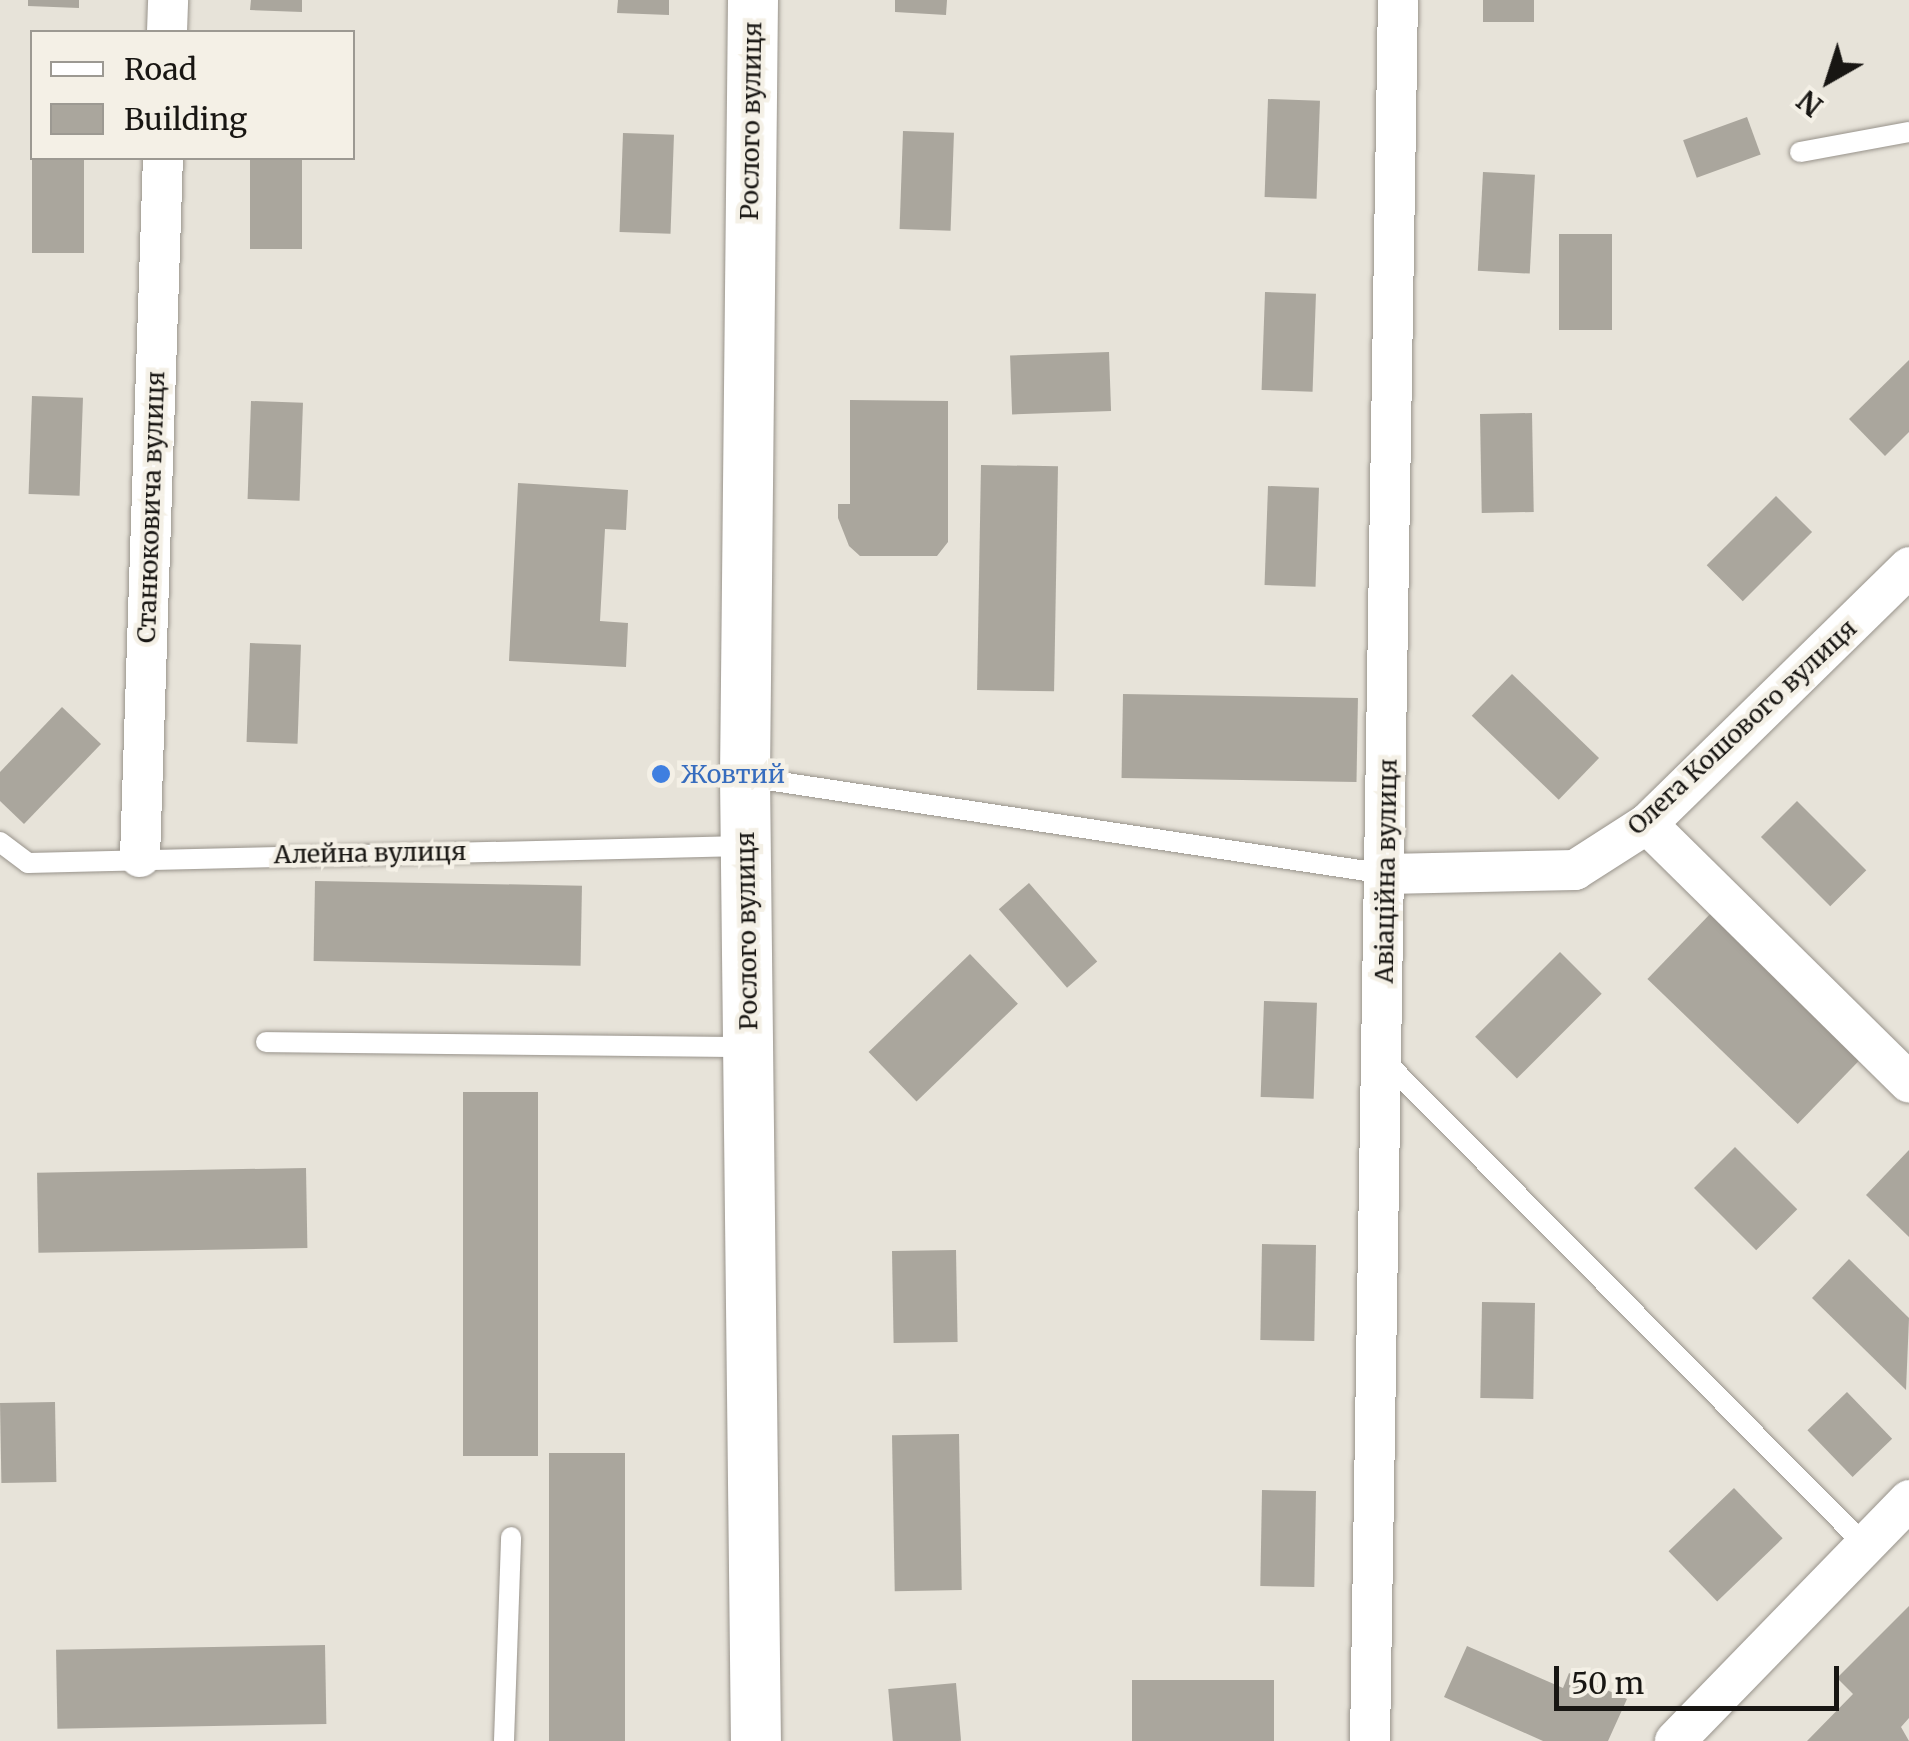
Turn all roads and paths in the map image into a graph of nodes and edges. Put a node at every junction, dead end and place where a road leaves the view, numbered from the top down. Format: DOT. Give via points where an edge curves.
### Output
graph roads {
  1 [pos="168,0"];
  2 [pos="752,0"];
  3 [pos="1398,0"];
  4 [pos="167,30"];
  5 [pos="1909,132"];
  6 [pos="1800,152"];
  7 [pos="163,160"];
  8 [pos="1909,568"];
  9 [pos="745,777"];
  10 [pos="1647,824"];
  11 [pos="0,842"];
  12 [pos="746,846"];
  13 [pos="140,857"];
  14 [pos="1386,874"];
  15 [pos="266,1042"];
  16 [pos="748,1046"];
  17 [pos="1384,1060"];
  18 [pos="1909,1082"];
  19 [pos="1909,1500"];
  20 [pos="511,1537"];
  21 [pos="1865,1545"];
  22 [pos="504,1741"];
  23 [pos="756,1741"];
  24 [pos="1370,1741"];
  25 [pos="1675,1741"];
  1 -- 4 [label="street"];
  2 -- 9 [label="street, Рослого вулиця"];
  3 -- 14 [label="street, Авіаційна вулиця"];
  5 -- 6 [label="lane"];
  7 -- 13 [label="street, Станюковича вулиця"];
  8 -- 10 [label="street, Олега Кошового вулиця"];
  9 -- 12 [label="street, Рослого вулиця"];
  9 -- 14 [label="lane"];
  10 -- 14 [label="street, Олега Кошового вулиця" via="1575,870"];
  10 -- 18 [label="street"];
  11 -- 13 [label="lane, Алейна вулиця" via="28,862"];
  12 -- 13 [label="lane, Алейна вулиця"];
  12 -- 16 [label="street, Рослого вулиця"];
  14 -- 17 [label="street, Авіаційна вулиця"];
  15 -- 16 [label="lane"];
  16 -- 23 [label="street, Рослого вулиця"];
  17 -- 21 [label="lane"];
  17 -- 24 [label="street, Авіаційна вулиця"];
  19 -- 21 [label="street"];
  20 -- 22 [label="lane"];
  21 -- 25 [label="street"];
}
